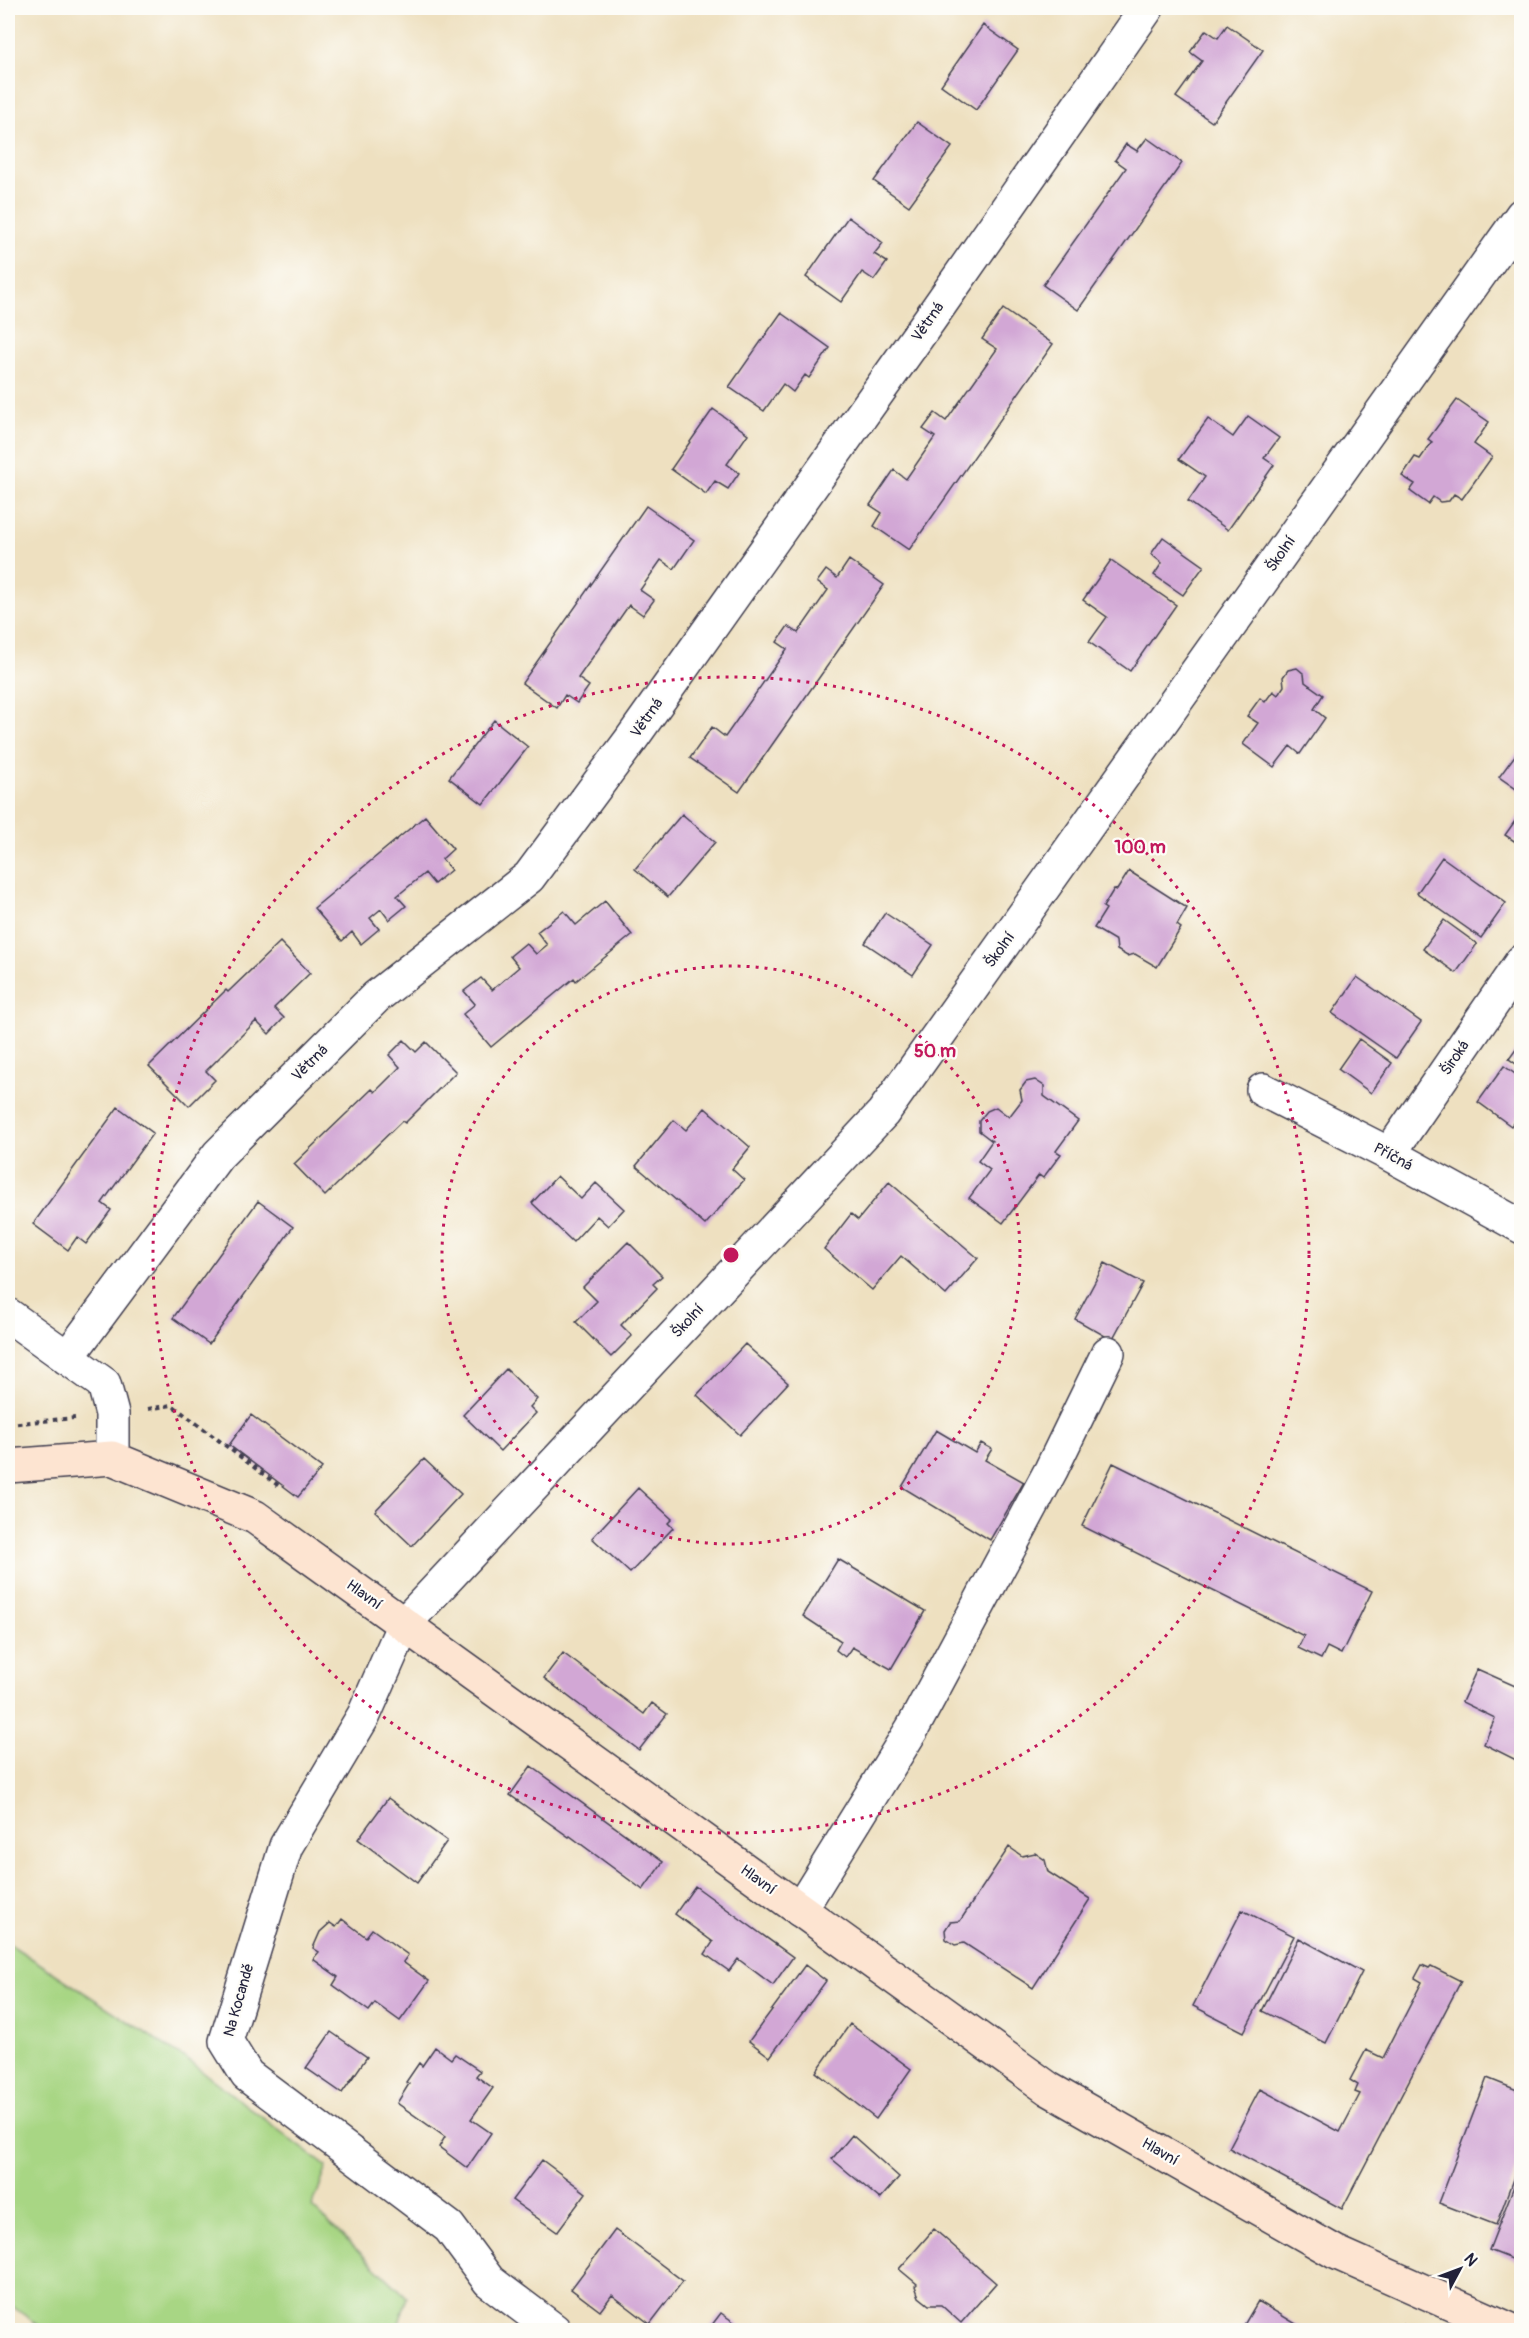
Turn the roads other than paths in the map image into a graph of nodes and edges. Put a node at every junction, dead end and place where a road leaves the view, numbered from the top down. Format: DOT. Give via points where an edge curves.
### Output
graph roads {
  1 [pos="1147,8"];
  2 [pos="1521,215"];
  3 [pos="1521,961"];
  4 [pos="1263,1090"];
  5 [pos="1389,1154"];
  6 [pos="1521,1227"];
  7 [pos="8,1316"];
  8 [pos="1108,1353"];
  9 [pos="68,1358"];
  10 [pos="112,1458"];
  11 [pos="8,1466"];
  12 [pos="404,1624"];
  13 [pos="800,1910"];
  14 [pos="554,2331"];
  15 [pos="1511,2331"];
  1 -- 9 [label="street, Větrná" via="889,377 529,878 376,997 218,1155"];
  2 -- 12 [label="street, Školní" via="883,1113"];
  3 -- 5 [label="street, Široká"];
  4 -- 5 [label="street, Příčná"];
  5 -- 6 [label="street, Příčná"];
  7 -- 9 [label="street"];
  8 -- 13 [label="street" via="1051,1470 912,1729"];
  9 -- 10 [label="street" via="104,1384 112,1414"];
  10 -- 11 [label="street, Hlavní"];
  10 -- 12 [label="street, Hlavní" via="255,1517"];
  12 -- 13 [label="street, Hlavní"];
  12 -- 14 [label="street, Na Kocandě" via="364,1715 286,1846 226,2041 247,2075 449,2227 489,2281"];
  13 -- 15 [label="street, Hlavní" via="1049,2089 1335,2252"];
}
